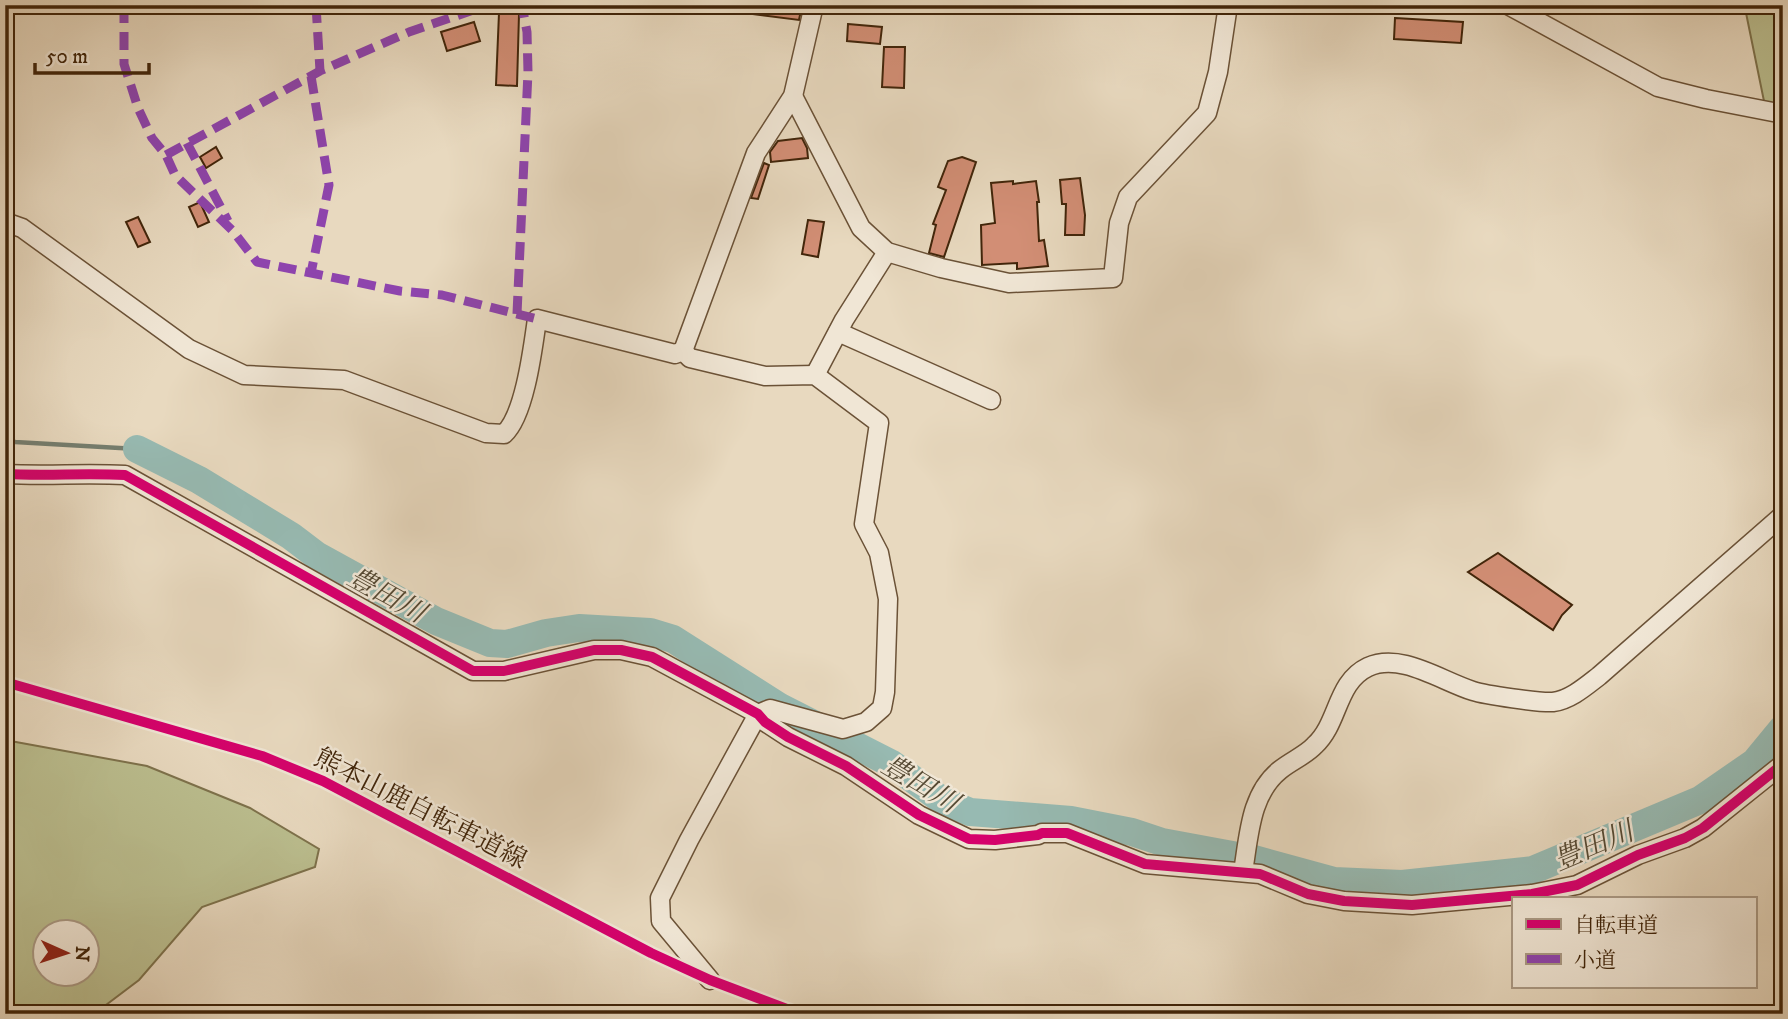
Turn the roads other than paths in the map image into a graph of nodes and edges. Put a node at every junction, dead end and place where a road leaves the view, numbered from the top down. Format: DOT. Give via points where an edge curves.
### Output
graph roads {
  1 [pos="814,5"];
  2 [pos="1228,5"];
  3 [pos="1508,5"];
  4 [pos="793,96"];
  5 [pos="1783,114"];
  6 [pos="5,222"];
  7 [pos="887,252"];
  8 [pos="838,332"];
  9 [pos="683,351"];
  10 [pos="815,375"];
  11 [pos="991,400"];
  12 [pos="5,474"];
  13 [pos="1783,515"];
  14 [pos="758,714"];
  15 [pos="1783,764"];
  16 [pos="1243,872"];
  17 [pos="710,981"];
  1 -- 4 [label="street"];
  2 -- 7 [label="street" via="1207,113 1128,197 1119,223 1114,278 1009,283"];
  3 -- 5 [label="street" via="1658,87"];
  4 -- 7 [label="street" via="861,228"];
  4 -- 9 [label="street" via="756,153"];
  6 -- 9 [label="street" via="22,228 189,349 219,365 244,375 344,380 486,433 504,434 510,429 528,372 537,319 675,354"];
  7 -- 8 [label="street"];
  8 -- 10 [label="street"];
  8 -- 11 [label="street"];
  9 -- 10 [label="street" via="690,358 765,376"];
  10 -- 14 [label="street" via="879,423 864,524 879,553 888,599 885,692 882,708 866,722 843,729 770,709"];
  12 -- 14 [label="street" via="125,475 474,671 505,671 594,650 621,650 652,657"];
  13 -- 16 [label="street" via="1598,676 1555,702 1475,692 1385,662 1351,678 1316,745 1278,771 1260,792"];
  14 -- 16 [label="street" via="788,737 846,766 919,815 969,839 1067,833 1145,864"];
  14 -- 17 [label="street" via="660,898 661,921"];
  15 -- 16 [label="street" via="1685,838 1637,855 1577,885 1532,894 1412,905 1344,901"];
}
